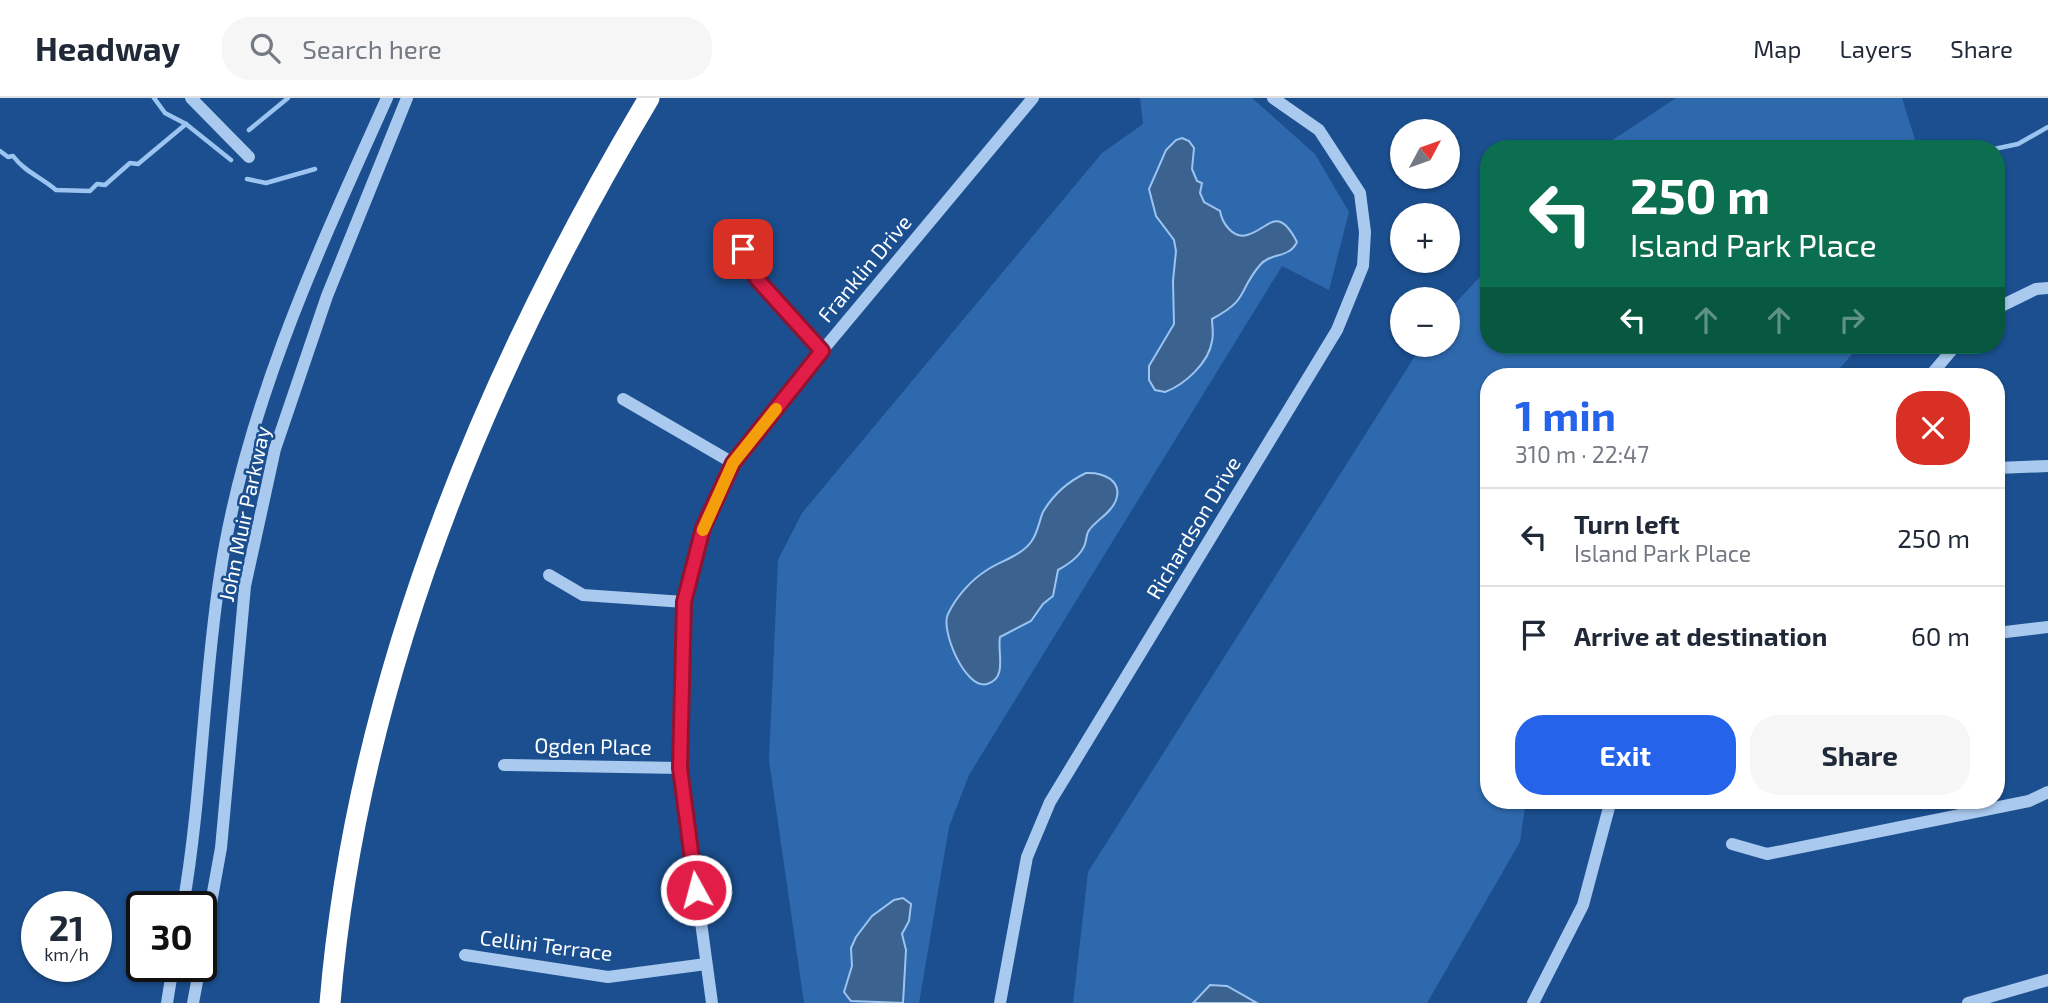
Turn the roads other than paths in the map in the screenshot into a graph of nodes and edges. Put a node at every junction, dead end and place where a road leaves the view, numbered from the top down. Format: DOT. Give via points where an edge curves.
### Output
graph roads {
  1 [pos="191,98"];
  2 [pos="387,98"];
  3 [pos="407,98"];
  4 [pos="649,98"];
  5 [pos="1033,98"];
  6 [pos="1273,98"];
  7 [pos="249,156"];
  8 [pos="743,249"];
  9 [pos="2048,288"];
  10 [pos="2005,304"];
  11 [pos="822,351"];
  12 [pos="1948,354"];
  13 [pos="1937,368"];
  14 [pos="623,399"];
  15 [pos="733,463"];
  16 [pos="2048,466"];
  17 [pos="2005,468"];
  18 [pos="549,575"];
  19 [pos="684,602"];
  20 [pos="2048,627"];
  21 [pos="2005,632"];
  22 [pos="504,765"];
  23 [pos="680,768"];
  24 [pos="2048,792"];
  25 [pos="2005,806"];
  26 [pos="1609,809"];
  27 [pos="1989,809"];
  28 [pos="1732,844"];
  29 [pos="185,891"];
  30 [pos="213,891"];
  31 [pos="465,956"];
  32 [pos="706,964"];
  33 [pos="2048,980"];
  34 [pos="170,982"];
  35 [pos="197,982"];
  36 [pos="167,1003"];
  37 [pos="193,1003"];
  38 [pos="330,1003"];
  39 [pos="712,1003"];
  40 [pos="1000,1003"];
  41 [pos="1533,1003"];
  42 [pos="1968,1003"];
  1 -- 7 [label="street"];
  2 -- 29 [label="street, John Muir Parkway" via="301,295 251,433 220,574"];
  3 -- 30 [label="street, John Muir Parkway" via="327,296 275,449 245,586"];
  4 -- 38 [label="highway" via="580,216 502,371 420,581 372,747 341,901"];
  5 -- 11 [label="street, Franklin Drive"];
  6 -- 40 [label="street, Richardson Drive" via="1319,130 1360,193 1363,266 1337,330 1050,802 1027,857"];
  8 -- 11 [label="street" via="757,279"];
  9 -- 10 [label="street"];
  11 -- 15 [label="street, Franklin Drive"];
  12 -- 13 [label="street"];
  14 -- 15 [label="street"];
  15 -- 19 [label="street, Franklin Drive" via="703,528"];
  16 -- 17 [label="street"];
  18 -- 19 [label="street" via="583,595"];
  19 -- 23 [label="street, Franklin Drive"];
  20 -- 21 [label="street"];
  22 -- 23 [label="street, Ogden Place"];
  23 -- 32 [label="street, Franklin Drive"];
  24 -- 25 [label="street"];
  26 -- 41 [label="street" via="1583,905"];
  27 -- 28 [label="street" via="1767,854"];
  31 -- 32 [label="street, Cellini Terrace" via="608,977"];
  32 -- 39 [label="street, Franklin Drive"];
  33 -- 42 [label="street"];
  34 -- 36 [label="street"];
  35 -- 37 [label="street"];
}
